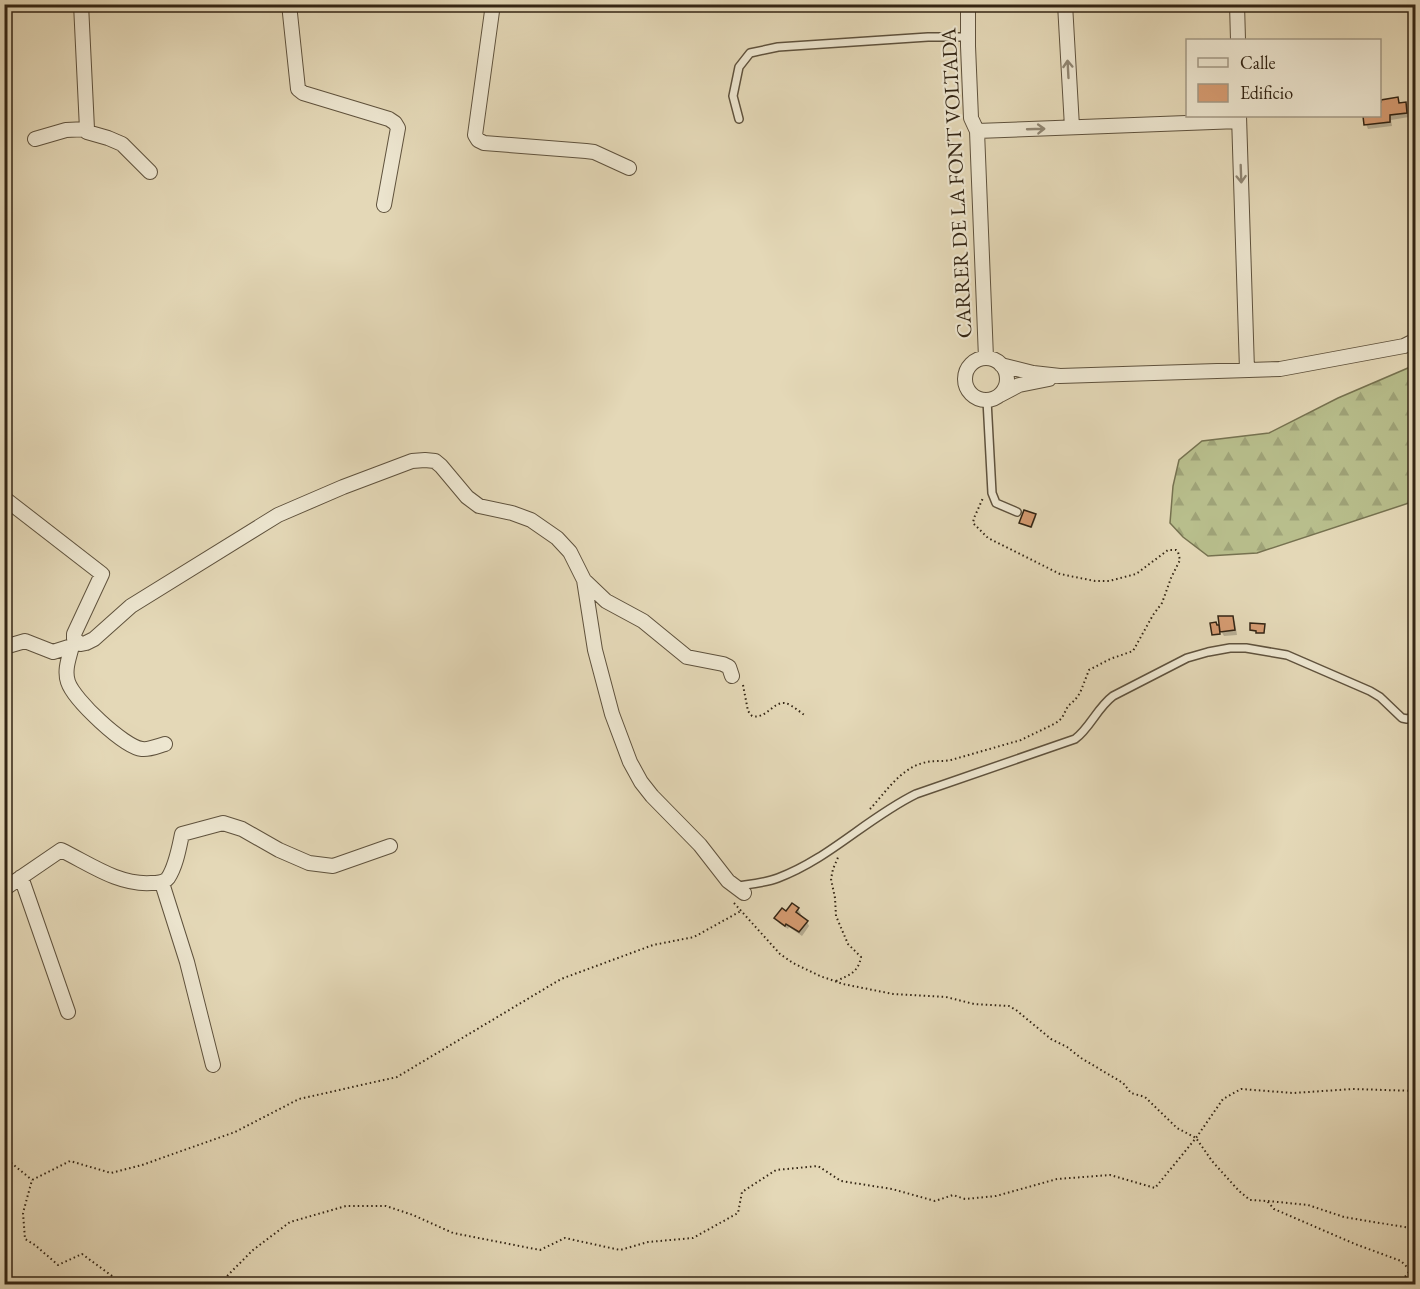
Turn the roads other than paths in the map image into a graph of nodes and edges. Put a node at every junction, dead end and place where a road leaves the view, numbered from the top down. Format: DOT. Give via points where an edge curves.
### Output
graph roads {
  1 [pos="81,4"];
  2 [pos="289,4"];
  3 [pos="493,4"];
  4 [pos="968,4"];
  5 [pos="1065,4"];
  6 [pos="1237,4"];
  7 [pos="968,37"];
  8 [pos="1238,39"];
  9 [pos="1239,118"];
  10 [pos="739,119"];
  11 [pos="1072,127"];
  12 [pos="87,129"];
  13 [pos="977,131"];
  14 [pos="35,139"];
  15 [pos="629,168"];
  16 [pos="150,172"];
  17 [pos="384,205"];
  18 [pos="1416,340"];
  19 [pos="986,358"];
  20 [pos="1001,364"];
  21 [pos="1247,370"];
  22 [pos="1060,376"];
  23 [pos="1000,395"];
  24 [pos="987,400"];
  25 [pos="4,498"];
  26 [pos="1017,512"];
  27 [pos="584,580"];
  28 [pos="75,644"];
  29 [pos="4,650"];
  30 [pos="731,671"];
  31 [pos="1416,716"];
  32 [pos="165,744"];
  33 [pos="390,846"];
  34 [pos="21,877"];
  35 [pos="162,882"];
  36 [pos="735,887"];
  37 [pos="4,889"];
  38 [pos="68,1012"];
  39 [pos="213,1065"];
  1 -- 12 [label="street"];
  2 -- 17 [label="street" via="298,89 389,119 398,128"];
  3 -- 15 [label="street" via="475,135 478,140 594,152"];
  4 -- 7 [label="street, CARRER DE LA FONT VOLTADA"];
  11 -- 5 [label="street, one-way"];
  6 -- 8 [label="street"];
  7 -- 10 [label="lane" via="778,47 750,53 739,67 733,96"];
  7 -- 13 [label="street, CARRER DE LA FONT VOLTADA" via="971,118"];
  9 -- 11 [label="street"];
  9 -- 21 [label="street, one-way"];
  13 -- 11 [label="street, one-way"];
  12 -- 14 [label="street"];
  12 -- 16 [label="street" via="122,144"];
  13 -- 19 [label="street, CARRER DE LA FONT VOLTADA"];
  18 -- 21 [label="street" via="1338,359"];
  19 -- 20 [label="street"];
  19 -- 24 [label="street" via="972,364 966,383 973,396"];
  20 -- 22 [label="street"];
  20 -- 23 [label="street" via="1007,384"];
  21 -- 22 [label="street"];
  22 -- 23 [label="street" via="1019,385"];
  23 -- 24 [label="street"];
  24 -- 26 [label="lane" via="992,493 996,503"];
  25 -- 28 [label="street" via="102,574 74,634"];
  27 -- 28 [label="street" via="570,552 531,520 479,506 435,461 412,461 278,515 131,606 94,639"];
  27 -- 30 [label="street" via="606,601 643,621 687,657 723,664"];
  27 -- 36 [label="street" via="595,650 630,762 652,796"];
  28 -- 29 [label="street" via="53,652 25,641"];
  28 -- 32 [label="street" via="68,658 68,682 86,708 132,745 142,749"];
  31 -- 36 [label="lane" via="1402,718 1370,691 1287,655 1246,648 1209,652 1187,658 1113,696 1075,739 916,794 875,817 821,857 785,875"];
  33 -- 35 [label="street" via="333,866 309,863 223,823 182,834 175,861"];
  34 -- 35 [label="street" via="61,850 119,879 140,884"];
  34 -- 37 [label="street"];
  34 -- 38 [label="street"];
  35 -- 39 [label="street"];
}
